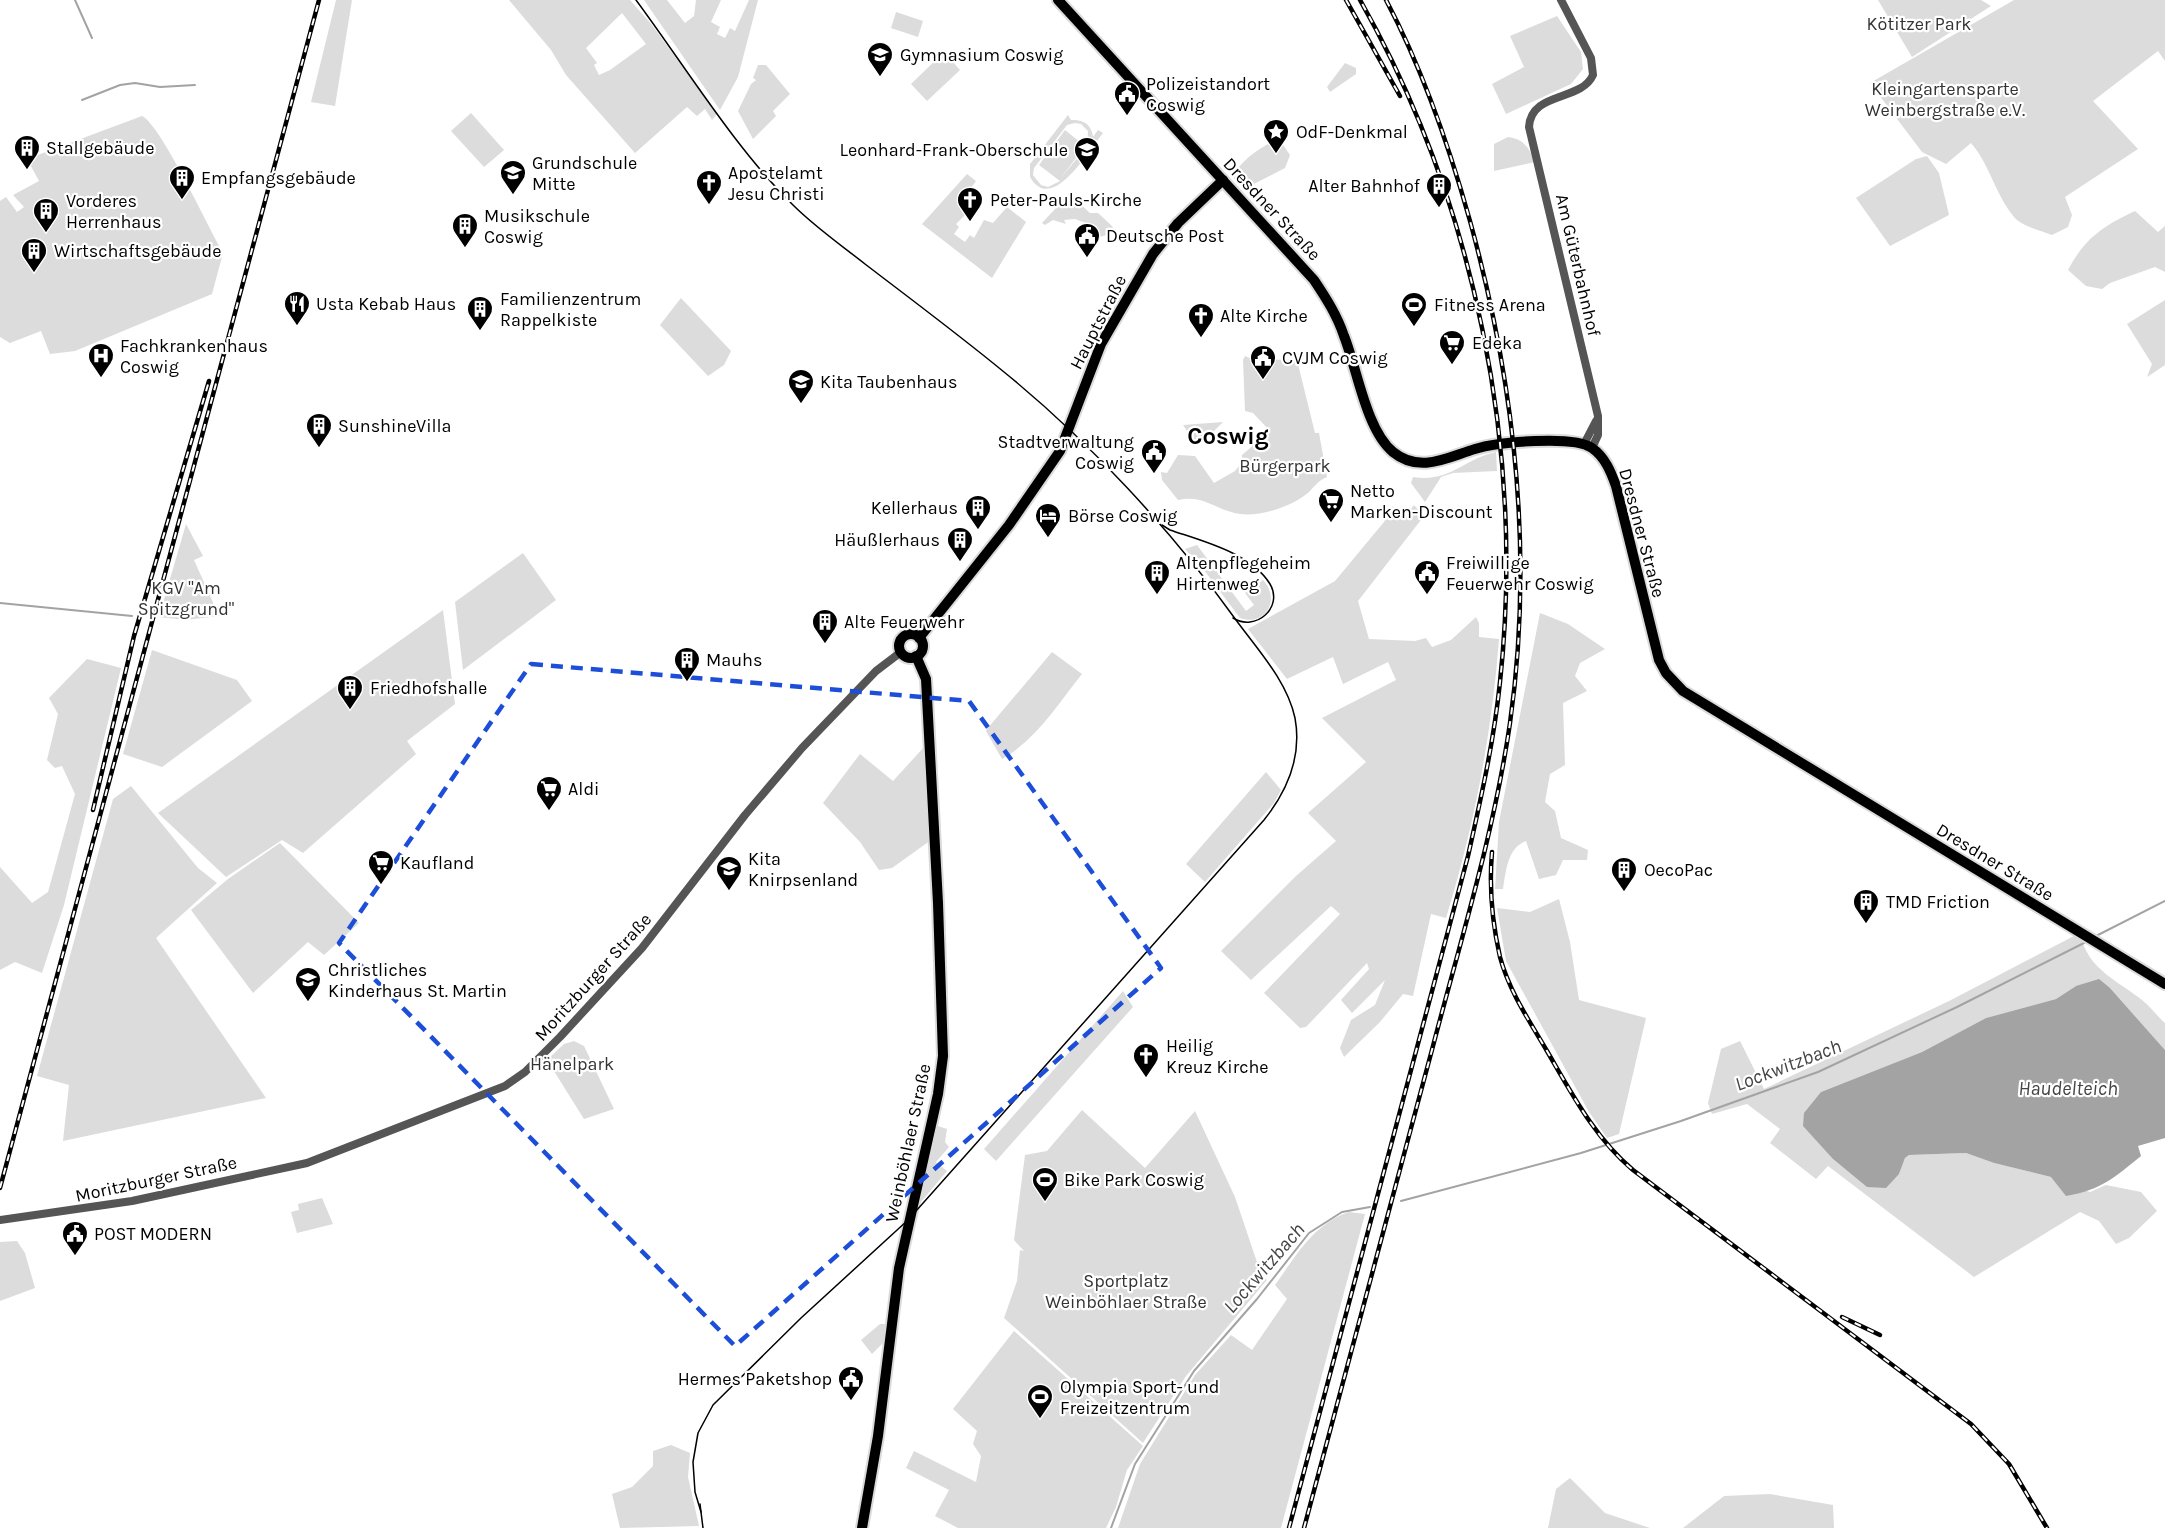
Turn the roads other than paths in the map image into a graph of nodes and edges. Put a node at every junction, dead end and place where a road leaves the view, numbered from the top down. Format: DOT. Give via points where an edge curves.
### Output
graph roads {
  1 [pos="1058,0"];
  2 [pos="1561,0"];
  3 [pos="1223,180"];
  4 [pos="1588,446"];
  5 [pos="919,638"];
  6 [pos="901,652"];
  7 [pos="916,656"];
  8 [pos="2165,984"];
  9 [pos="0,1220"];
  10 [pos="862,1528"];
  1 -- 3 [label="main road, Dresdner Straße"];
  2 -- 4 [label="street, Am Güterbahnhof" via="1590,58 1593,75 1584,86 1539,106 1530,120 1530,133 1598,416"];
  3 -- 4 [label="main road, Dresdner Straße" via="1289,250 1328,301 1344,333 1375,428 1393,452 1412,462 1430,464 1483,447 1555,440"];
  3 -- 5 [label="main road, Hauptstraße" via="1178,223 1153,254 1098,351 1060,451 1009,525"];
  4 -- 8 [label="main road, Dresdner Straße" via="1608,465 1659,660 1683,691"];
  5 -- 6 [label="main road" via="910,634 903,637"];
  5 -- 7 [label="main road" via="922,648"];
  6 -- 7 [label="main road"];
  6 -- 9 [label="street, Moritzburger Straße" via="876,670 802,748 744,815 642,948 560,1037 505,1086 307,1163 132,1201"];
  7 -- 10 [label="main road, Weinböhlaer Straße" via="926,679 943,1056 898,1268 878,1436"];
}
